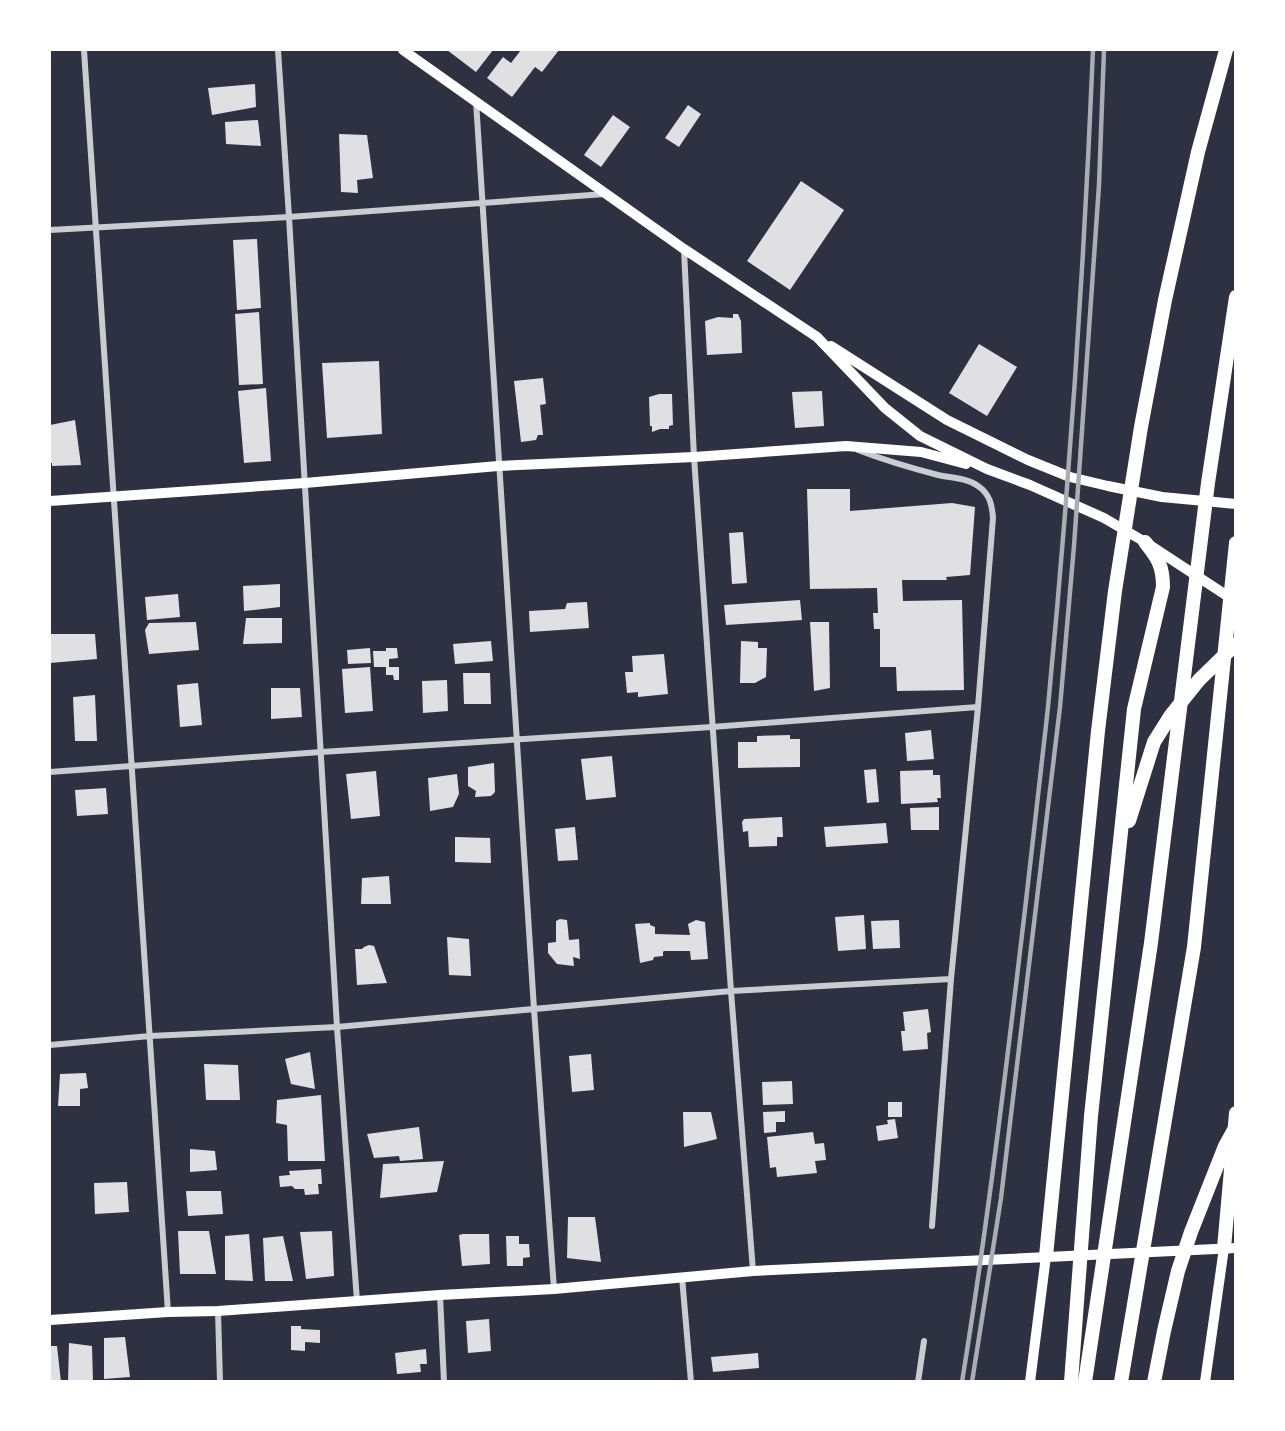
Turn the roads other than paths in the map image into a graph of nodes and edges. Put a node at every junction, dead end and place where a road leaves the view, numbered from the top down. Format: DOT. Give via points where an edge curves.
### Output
graph roads {
  1 [pos="84,50"];
  2 [pos="278,50"];
  3 [pos="404,50"];
  4 [pos="1226,50"];
  5 [pos="476,101"];
  6 [pos="605,194"];
  7 [pos="483,203"];
  8 [pos="289,217"];
  9 [pos="96,228"];
  10 [pos="50,230"];
  11 [pos="684,249"];
  12 [pos="1236,297"];
  13 [pos="818,337"];
  14 [pos="846,446"];
  15 [pos="693,457"];
  16 [pos="498,466"];
  17 [pos="987,469"];
  18 [pos="305,483"];
  19 [pos="114,497"];
  20 [pos="50,501"];
  21 [pos="1236,504"];
  22 [pos="1145,542"];
  23 [pos="1236,543"];
  24 [pos="1236,601"];
  25 [pos="1236,644"];
  26 [pos="978,707"];
  27 [pos="712,727"];
  28 [pos="516,740"];
  29 [pos="321,752"];
  30 [pos="132,765"];
  31 [pos="50,772"];
  32 [pos="1120,849"];
  33 [pos="951,979"];
  34 [pos="731,991"];
  35 [pos="534,1009"];
  36 [pos="337,1027"];
  37 [pos="150,1036"];
  38 [pos="50,1046"];
  39 [pos="1236,1113"];
  40 [pos="1236,1126"];
  41 [pos="932,1226"];
  42 [pos="1230,1248"];
  43 [pos="1046,1256"];
  44 [pos="753,1271"];
  45 [pos="682,1277"];
  46 [pos="554,1289"];
  47 [pos="440,1295"];
  48 [pos="357,1301"];
  49 [pos="218,1311"];
  50 [pos="168,1312"];
  51 [pos="50,1320"];
  52 [pos="924,1341"];
  53 [pos="220,1382"];
  54 [pos="444,1382"];
  55 [pos="691,1382"];
  56 [pos="918,1382"];
  57 [pos="1030,1382"];
  58 [pos="1071,1382"];
  59 [pos="1085,1382"];
  60 [pos="1121,1382"];
  61 [pos="1154,1382"];
  62 [pos="1205,1382"];
  1 -- 9 [label="street"];
  2 -- 8 [label="street"];
  3 -- 5 [label="main road"];
  4 -- 43 [label="highway" via="1198,152 1165,300 1115,591"];
  5 -- 6 [label="main road"];
  5 -- 7 [label="street"];
  6 -- 7 [label="street"];
  6 -- 11 [label="main road"];
  7 -- 8 [label="street"];
  7 -- 16 [label="street"];
  8 -- 9 [label="street"];
  8 -- 18 [label="street"];
  9 -- 10 [label="street"];
  9 -- 19 [label="street"];
  11 -- 13 [label="main road"];
  11 -- 15 [label="street"];
  12 -- 59 [label="highway" via="1208,483 1151,943"];
  13 -- 17 [label="main road" via="885,408 920,436"];
  13 -- 21 [label="main road" via="947,420 1070,477 1162,497"];
  14 -- 15 [label="main road"];
  14 -- 17 [label="main road" via="921,452"];
  14 -- 26 [label="street" via="896,464 969,481 979,486 992,504"];
  15 -- 16 [label="main road"];
  15 -- 27 [label="street"];
  16 -- 18 [label="main road"];
  16 -- 28 [label="street"];
  17 -- 22 [label="main road" via="1104,518"];
  18 -- 19 [label="main road"];
  18 -- 29 [label="street"];
  19 -- 20 [label="main road"];
  19 -- 30 [label="street"];
  22 -- 24 [label="main road"];
  22 -- 32 [label="highway" via="1158,559 1163,587 1134,709"];
  23 -- 60 [label="highway" via="1194,947"];
  25 -- 32 [label="highway" via="1200,680 1154,742"];
  26 -- 27 [label="street"];
  26 -- 33 [label="street"];
  27 -- 28 [label="street"];
  27 -- 34 [label="street"];
  28 -- 29 [label="street"];
  28 -- 35 [label="street"];
  29 -- 30 [label="street"];
  29 -- 36 [label="street"];
  30 -- 31 [label="street"];
  30 -- 37 [label="street"];
  32 -- 58 [label="highway" via="1091,1116"];
  33 -- 34 [label="street"];
  33 -- 41 [label="street"];
  34 -- 35 [label="street"];
  34 -- 44 [label="street"];
  35 -- 36 [label="street"];
  35 -- 46 [label="street"];
  36 -- 37 [label="street"];
  36 -- 48 [label="street"];
  37 -- 38 [label="street"];
  37 -- 50 [label="street"];
  39 -- 42 [label="highway"];
  40 -- 61 [label="highway" via="1178,1271"];
  42 -- 43 [label="main road"];
  42 -- 62 [label="main road"];
  43 -- 44 [label="main road"];
  43 -- 57 [label="main road"];
  44 -- 45 [label="main road"];
  45 -- 46 [label="main road"];
  45 -- 55 [label="street"];
  46 -- 47 [label="main road"];
  47 -- 48 [label="main road"];
  47 -- 54 [label="street"];
  48 -- 49 [label="main road"];
  49 -- 50 [label="main road"];
  49 -- 53 [label="street"];
  50 -- 51 [label="main road"];
  52 -- 56 [label="street"];
}
